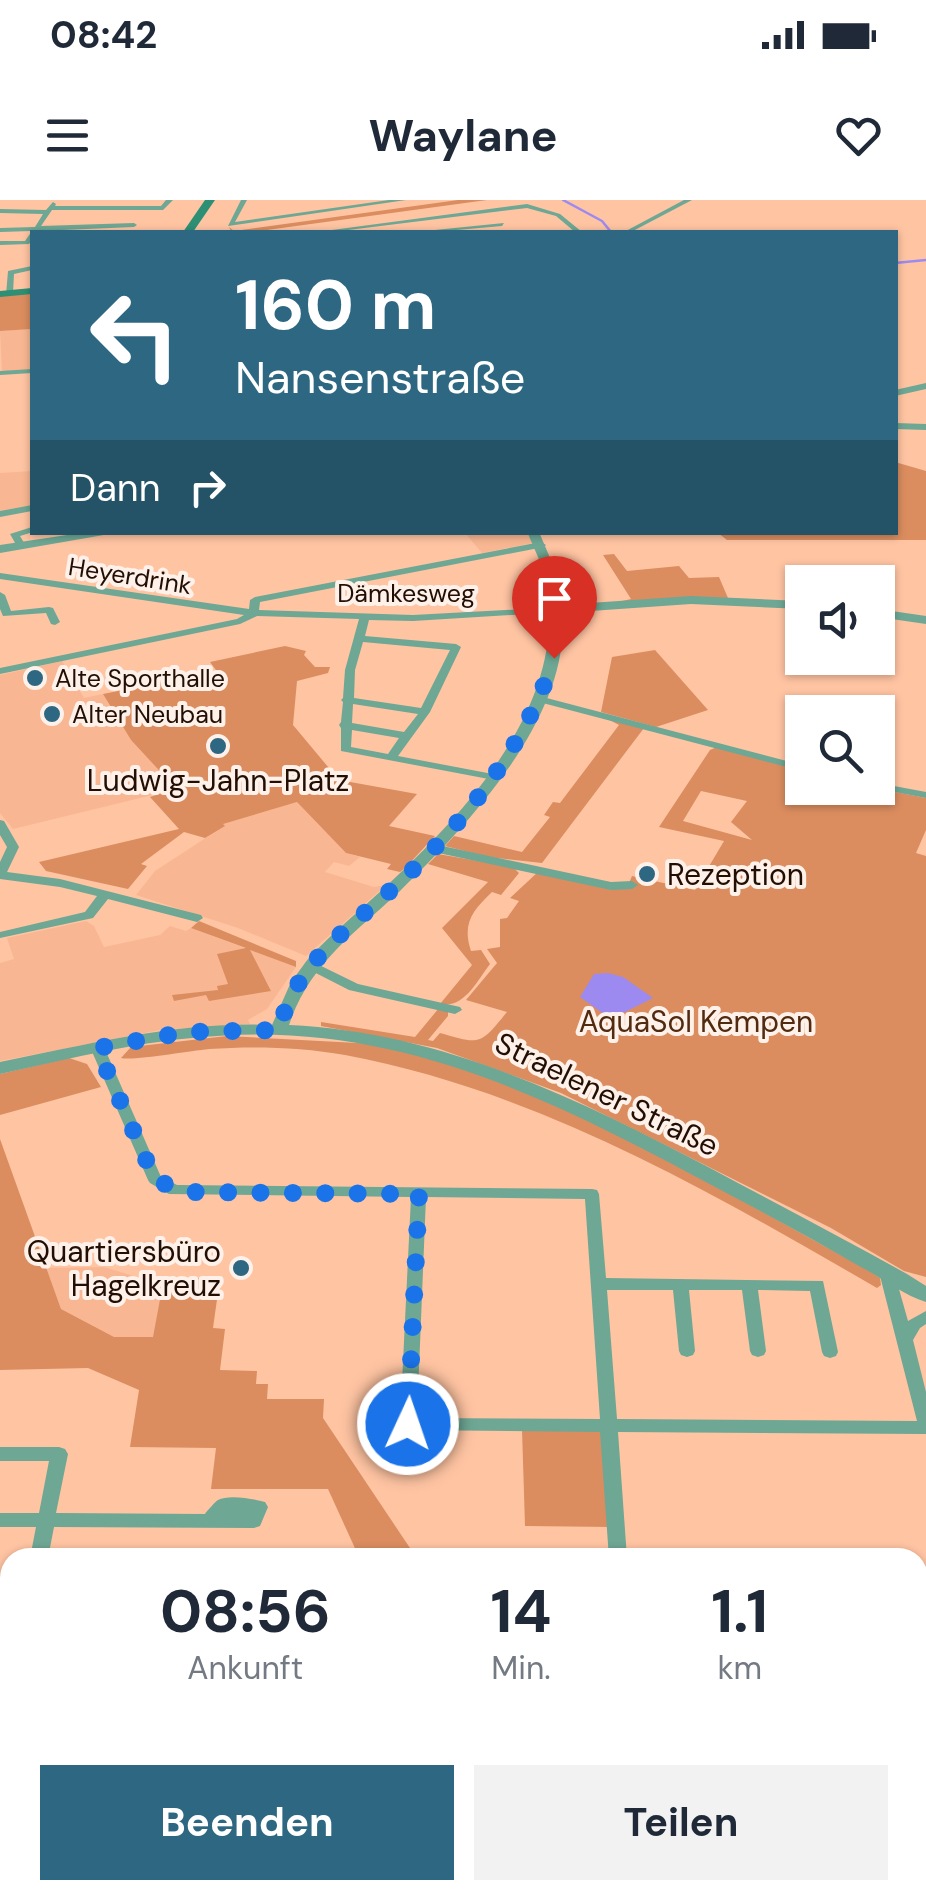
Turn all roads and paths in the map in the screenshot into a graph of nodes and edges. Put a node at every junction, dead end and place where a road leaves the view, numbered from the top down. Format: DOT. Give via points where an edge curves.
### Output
graph roads {
  1 [pos="57,200"];
  2 [pos="170,200"];
  3 [pos="210,200"];
  4 [pos="244,200"];
  5 [pos="409,200"];
  6 [pos="689,200"];
  7 [pos="113,204"];
  8 [pos="48,210"];
  9 [pos="480,210"];
  10 [pos="0,211"];
  11 [pos="134,225"];
  12 [pos="0,230"];
  13 [pos="35,230"];
  14 [pos="51,230"];
  15 [pos="189,230"];
  16 [pos="335,230"];
  17 [pos="504,230"];
  18 [pos="576,230"];
  19 [pos="630,230"];
  20 [pos="30,231"];
  21 [pos="30,238"];
  22 [pos="0,242"];
  23 [pos="30,268"];
  24 [pos="30,291"];
  25 [pos="5,293"];
  26 [pos="30,372"];
  27 [pos="0,373"];
  28 [pos="926,386"];
  29 [pos="898,392"];
  30 [pos="898,426"];
  31 [pos="926,427"];
  32 [pos="30,508"];
  33 [pos="0,514"];
  34 [pos="30,530"];
  35 [pos="95,535"];
  36 [pos="537,539"];
  37 [pos="20,546"];
  38 [pos="0,549"];
  39 [pos="0,576"];
  40 [pos="18,578"];
  41 [pos="0,594"];
  42 [pos="785,604"];
  43 [pos="559,608"];
  44 [pos="254,613"];
  45 [pos="895,615"];
  46 [pos="365,617"];
  47 [pos="926,620"];
  48 [pos="55,622"];
  49 [pos="359,639"];
  50 [pos="0,671"];
  51 [pos="539,699"];
  52 [pos="346,700"];
  53 [pos="425,712"];
  54 [pos="344,725"];
  55 [pos="407,736"];
  56 [pos="390,758"];
  57 [pos="785,764"];
  58 [pos="494,776"];
  59 [pos="895,790"];
  60 [pos="926,796"];
  61 [pos="0,824"];
  62 [pos="433,848"];
  63 [pos="526,866"];
  64 [pos="0,875"];
  65 [pos="632,885"];
  66 [pos="105,894"];
  67 [pos="197,918"];
  68 [pos="2,935"];
  69 [pos="310,965"];
  70 [pos="455,1010"];
  71 [pos="279,1030"];
  72 [pos="97,1048"];
  73 [pos="0,1068"];
  74 [pos="419,1194"];
  75 [pos="887,1272"];
  76 [pos="598,1284"];
  77 [pos="680,1284"];
  78 [pos="748,1284"];
  79 [pos="926,1295"];
  80 [pos="926,1317"];
  81 [pos="905,1339"];
  82 [pos="687,1351"];
  83 [pos="758,1351"];
  84 [pos="830,1352"];
  85 [pos="609,1426"];
  86 [pos="926,1426"];
  87 [pos="0,1454"];
  88 [pos="46,1519"];
  89 [pos="0,1520"];
  90 [pos="209,1521"];
  91 [pos="41,1548"];
  92 [pos="617,1548"];
  1 -- 8 [label="street"];
  2 -- 7 [label="street" via="163,208"];
  3 -- 15 [label="main road"];
  4 -- 5 [label="street" via="230,225"];
  6 -- 19 [label="street"];
  7 -- 8 [label="street"];
  8 -- 10 [label="street"];
  8 -- 13 [label="street"];
  9 -- 16 [label="street"];
  9 -- 17 [label="street"];
  9 -- 18 [label="street" via="545,208"];
  11 -- 14 [label="street"];
  12 -- 20 [label="street"];
  21 -- 22 [label="street"];
  23 -- 25 [label="street" via="11,273"];
  24 -- 25 [label="main road"];
  26 -- 27 [label="street"];
  28 -- 29 [label="street"];
  30 -- 31 [label="street"];
  32 -- 33 [label="street"];
  34 -- 37 [label="street" via="15,534"];
  35 -- 37 [label="street"];
  36 -- 43 [label="street"];
  36 -- 44 [label="street" via="255,600"];
  37 -- 38 [label="street"];
  39 -- 40 [label="street, Heyerdrink"];
  40 -- 41 [label="street"];
  40 -- 44 [label="street, Heyerdrink"];
  41 -- 48 [label="street" via="7,614 48,610"];
  42 -- 43 [label="street" via="701,600"];
  43 -- 46 [label="street, Dämkesweg"];
  43 -- 51 [label="street" via="557,646"];
  44 -- 46 [label="street, Dämkesweg"];
  44 -- 50 [label="street" via="238,622"];
  45 -- 47 [label="street"];
  46 -- 49 [label="street"];
  49 -- 52 [label="street"];
  49 -- 53 [label="street" via="456,647"];
  51 -- 57 [label="street"];
  51 -- 58 [label="street"];
  52 -- 53 [label="street"];
  52 -- 54 [label="street"];
  53 -- 55 [label="street"];
  54 -- 55 [label="street"];
  54 -- 56 [label="street" via="345,750"];
  55 -- 56 [label="street"];
  56 -- 58 [label="street"];
  58 -- 62 [label="street"];
  59 -- 60 [label="street"];
  61 -- 64 [label="street" via="13,847"];
  62 -- 63 [label="street"];
  62 -- 69 [label="street"];
  63 -- 65 [label="street"];
  64 -- 66 [label="street"];
  66 -- 67 [label="street"];
  66 -- 68 [label="street" via="89,915"];
  69 -- 70 [label="street" via="354,987"];
  69 -- 71 [label="street" via="290,992"];
  71 -- 72 [label="street, Straelener Straße" via="186,1032"];
  71 -- 75 [label="street, Straelener Straße" via="416,1047 499,1072 647,1142"];
  72 -- 73 [label="street, Straelener Straße"];
  72 -- 74 [label="street" via="162,1186 186,1192"];
  74 -- 76 [label="street" via="592,1194"];
  74 -- 85 [label="street" via="408,1424"];
  75 -- 79 [label="street, Straelener Straße"];
  75 -- 81 [label="street"];
  76 -- 77 [label="street"];
  76 -- 85 [label="street"];
  77 -- 78 [label="street"];
  77 -- 82 [label="street"];
  78 -- 83 [label="street"];
  78 -- 84 [label="street" via="817,1285"];
  80 -- 81 [label="street"];
  81 -- 86 [label="street"];
  85 -- 86 [label="street"];
  85 -- 92 [label="street"];
  87 -- 88 [label="street" via="58,1454"];
  88 -- 89 [label="street"];
  88 -- 90 [label="street"];
  88 -- 91 [label="street"];
}
